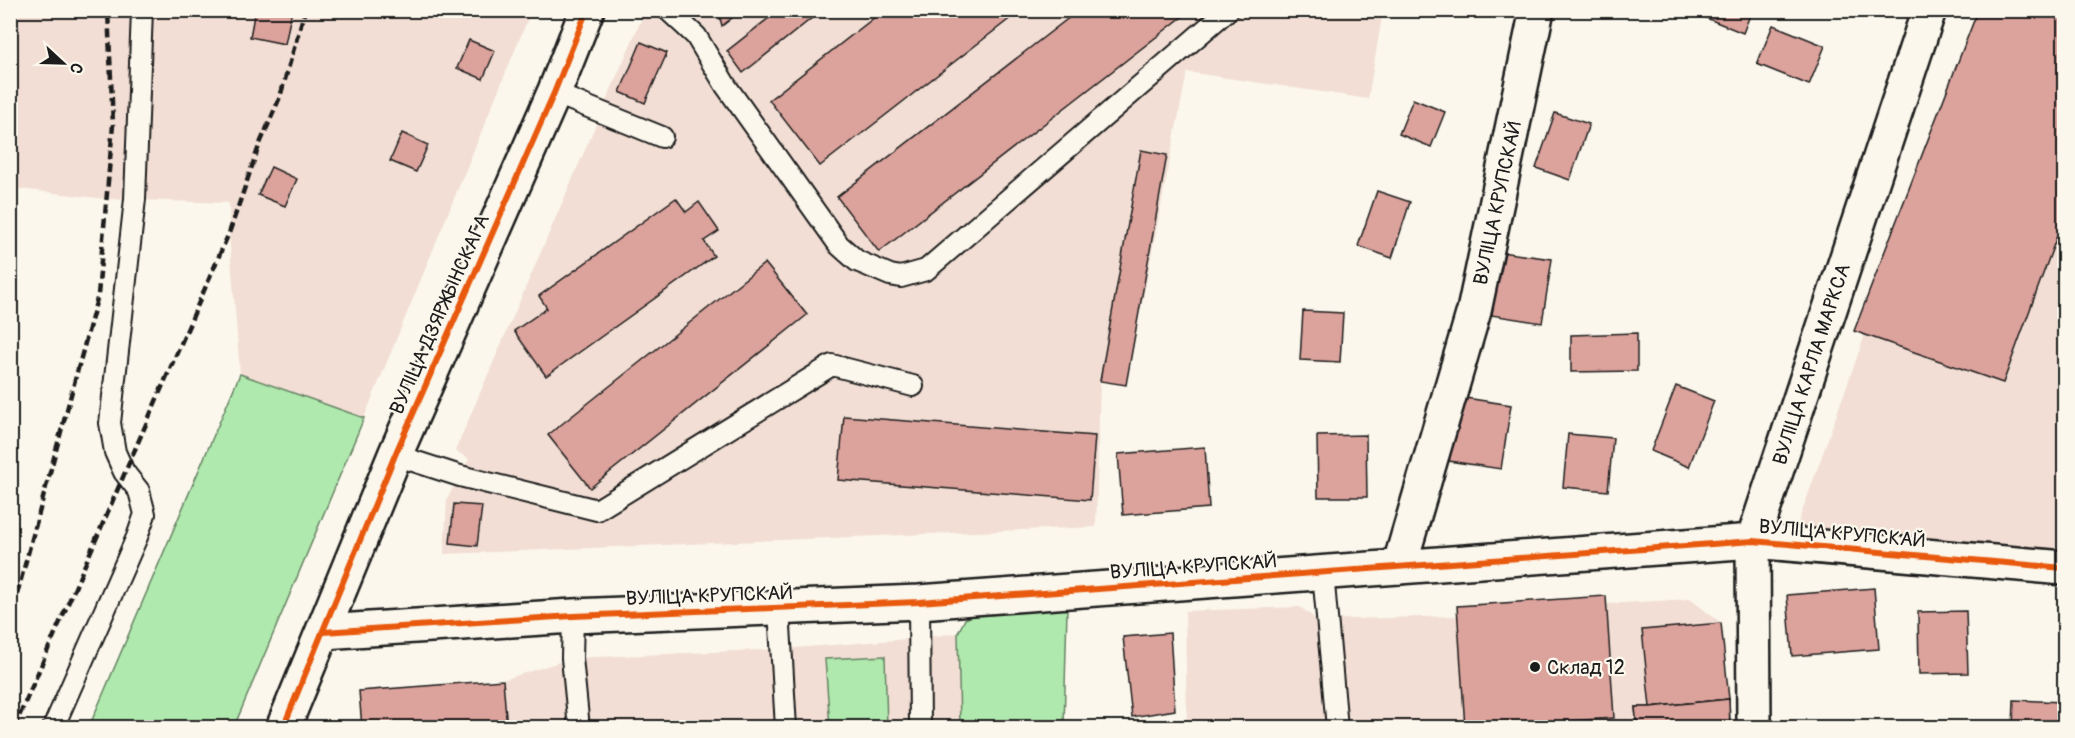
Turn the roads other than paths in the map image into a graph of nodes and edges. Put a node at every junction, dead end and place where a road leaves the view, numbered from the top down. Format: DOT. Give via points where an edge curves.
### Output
graph roads {
  1 [pos="141,10"];
  2 [pos="587,10"];
  3 [pos="668,10"];
  4 [pos="1228,10"];
  5 [pos="1537,10"];
  6 [pos="1929,10"];
  7 [pos="554,93"];
  8 [pos="662,137"];
  9 [pos="913,386"];
  10 [pos="395,455"];
  11 [pos="1753,541"];
  12 [pos="1399,567"];
  13 [pos="2064,568"];
  14 [pos="1323,573"];
  15 [pos="919,602"];
  16 [pos="779,609"];
  17 [pos="573,616"];
  18 [pos="323,632"];
  19 [pos="52,728"];
  20 [pos="283,728"];
  21 [pos="579,728"];
  22 [pos="786,728"];
  23 [pos="921,728"];
  24 [pos="1336,728"];
  25 [pos="1754,728"];
  1 -- 19 [label="lane" via="135,199 110,423 115,452 139,492 145,514"];
  2 -- 7 [label="street, ВУЛІЦА ДЗЯРЖЫНСКАГА"];
  3 -- 4 [label="lane" via="696,36 726,86 839,245 857,261 901,277 926,270"];
  5 -- 12 [label="street, ВУЛІЦА КРУПСКАЙ" via="1474,311"];
  6 -- 11 [label="street, ВУЛІЦА КАРЛА МАРКСА"];
  7 -- 8 [label="lane"];
  7 -- 10 [label="street, ВУЛІЦА ДЗЯРЖЫНСКАГА"];
  9 -- 10 [label="lane" via="832,365 597,510 460,476"];
  10 -- 18 [label="street, ВУЛІЦА ДЗЯРЖЫНСКАГА"];
  11 -- 12 [label="street, ВУЛІЦА КРУПСКАЙ"];
  11 -- 13 [label="street, ВУЛІЦА КРУПСКАЙ"];
  11 -- 25 [label="street, ВУЛІЦА КАРЛА МАРКСА"];
  12 -- 14 [label="street, ВУЛІЦА КРУПСКАЙ"];
  14 -- 15 [label="street, ВУЛІЦА КРУПСКАЙ"];
  14 -- 24 [label="lane"];
  15 -- 16 [label="street, ВУЛІЦА КРУПСКАЙ"];
  15 -- 23 [label="lane"];
  16 -- 17 [label="street, ВУЛІЦА КРУПСКАЙ"];
  16 -- 22 [label="lane"];
  17 -- 18 [label="street, ВУЛІЦА КРУПСКАЙ"];
  17 -- 21 [label="lane" via="572,658"];
  18 -- 20 [label="street, ВУЛІЦА ДЗЯРЖЫНСКАГА"];
}
